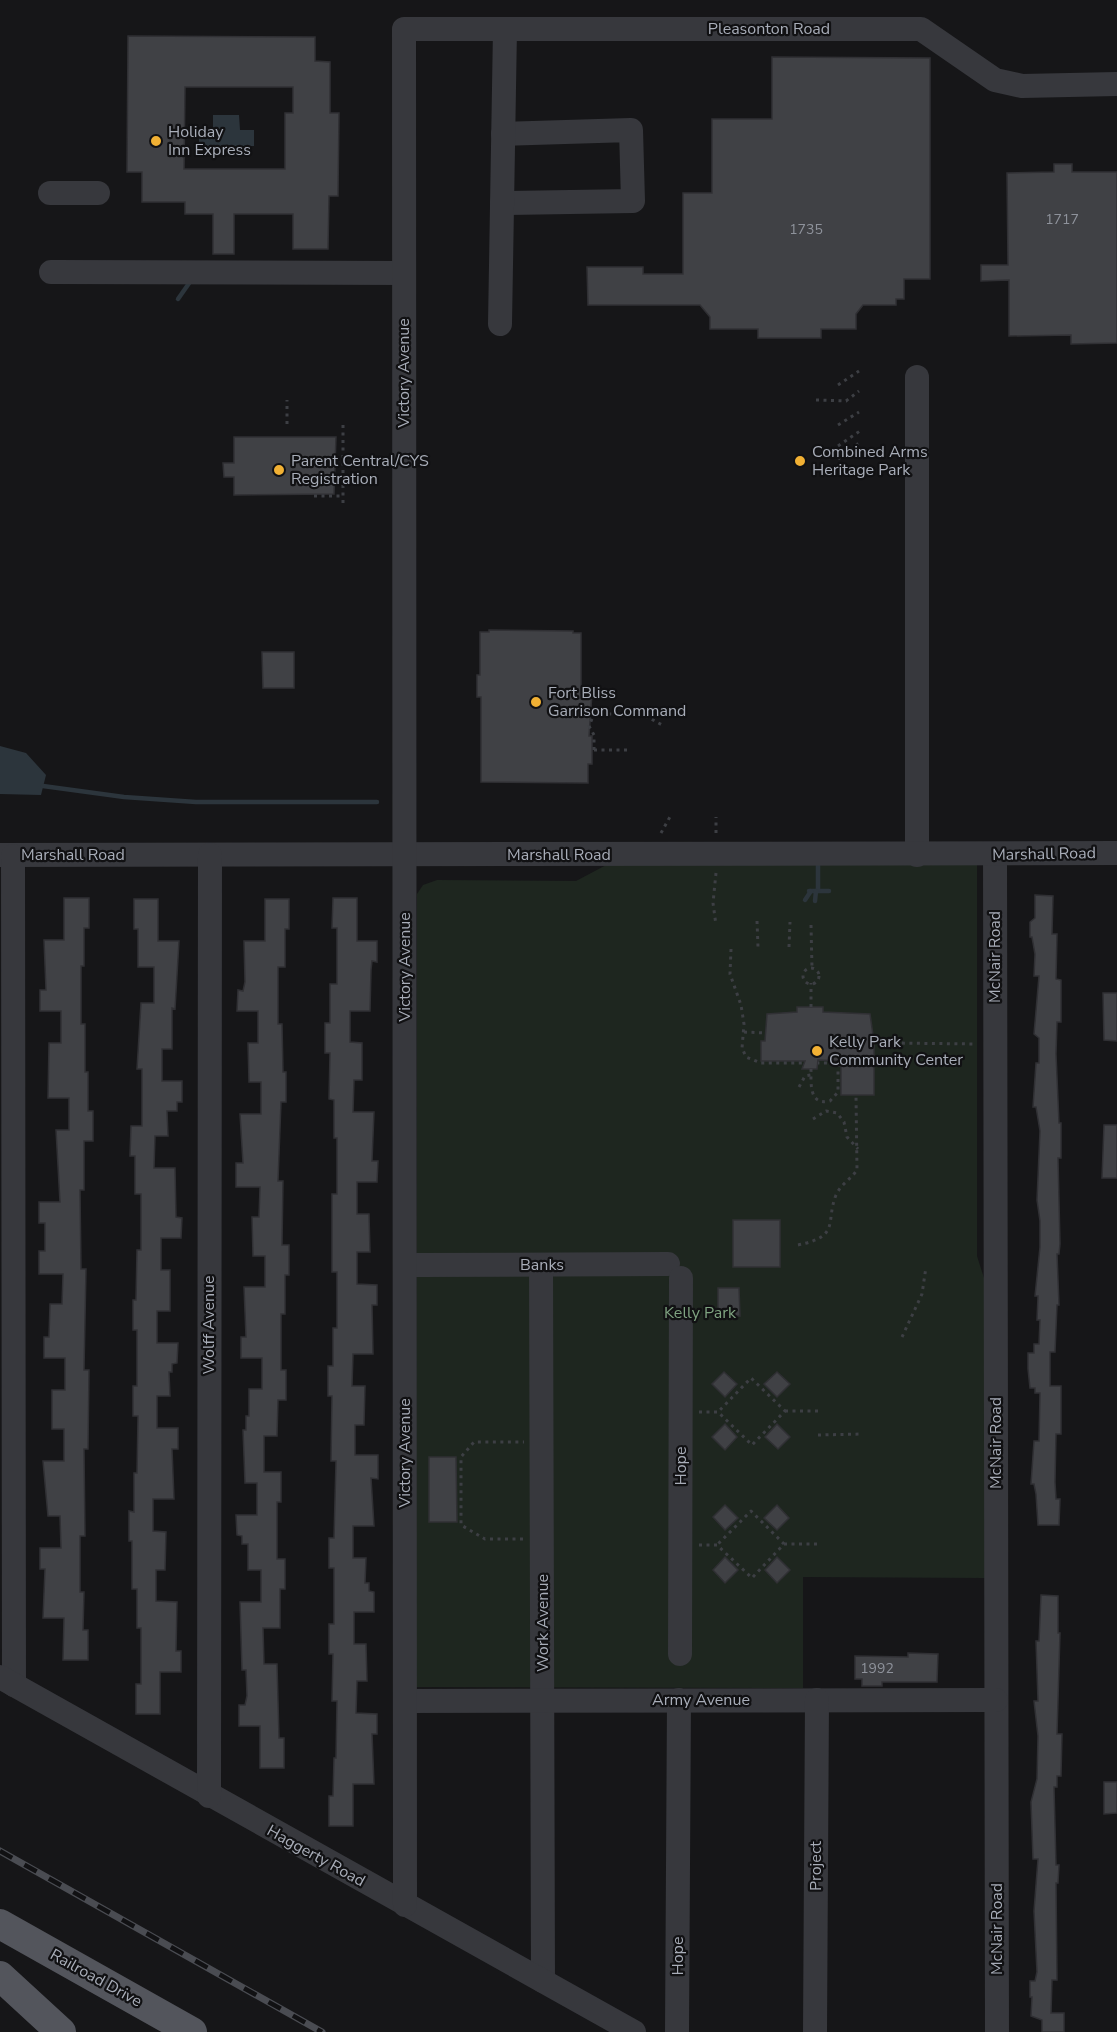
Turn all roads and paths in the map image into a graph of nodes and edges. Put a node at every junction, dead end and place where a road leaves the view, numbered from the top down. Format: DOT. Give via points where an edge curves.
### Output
graph roads {
  1 [pos="404,29"];
  2 [pos="505,29"];
  3 [pos="1117,84"];
  4 [pos="503,134"];
  5 [pos="50,193"];
  6 [pos="98,193"];
  7 [pos="502,203"];
  8 [pos="51,272"];
  9 [pos="404,273"];
  10 [pos="500,324"];
  11 [pos="859,370"];
  12 [pos="917,377"];
  13 [pos="838,385"];
  14 [pos="859,391"];
  15 [pos="287,400"];
  16 [pos="816,400"];
  17 [pos="859,412"];
  18 [pos="287,424"];
  19 [pos="343,424"];
  20 [pos="838,425"];
  21 [pos="860,431"];
  22 [pos="859,443"];
  23 [pos="838,446"];
  24 [pos="838,459"];
  25 [pos="314,496"];
  26 [pos="343,496"];
  27 [pos="342,503"];
  28 [pos="664,726"];
  29 [pos="627,750"];
  30 [pos="671,815"];
  31 [pos="660,835"];
  32 [pos="1117,853"];
  33 [pos="995,854"];
  34 [pos="210,855"];
  35 [pos="917,855"];
  36 [pos="7,856"];
  37 [pos="406,856"];
  38 [pos="757,921"];
  39 [pos="790,922"];
  40 [pos="811,925"];
  41 [pos="758,947"];
  42 [pos="789,947"];
  43 [pos="730,949"];
  44 [pos="812,968"];
  45 [pos="811,983"];
  46 [pos="811,1007"];
  47 [pos="744,1032"];
  48 [pos="765,1033"];
  49 [pos="872,1041"];
  50 [pos="995,1044"];
  51 [pos="804,1063"];
  52 [pos="818,1063"];
  53 [pos="811,1069"];
  54 [pos="811,1075"];
  55 [pos="799,1087"];
  56 [pos="856,1095"];
  57 [pos="825,1102"];
  58 [pos="826,1111"];
  59 [pos="813,1119"];
  60 [pos="858,1149"];
  61 [pos="798,1245"];
  62 [pos="417,1265"];
  63 [pos="541,1265"];
  64 [pos="926,1267"];
  65 [pos="675,1271"];
  66 [pos="902,1337"];
  67 [pos="785,1411"];
  68 [pos="818,1411"];
  69 [pos="863,1434"];
  70 [pos="818,1435"];
  71 [pos="542,1442"];
  72 [pos="543,1539"];
  73 [pos="784,1544"];
  74 [pos="819,1544"];
  75 [pos="680,1654"];
  76 [pos="7,1681"];
  77 [pos="679,1700"];
  78 [pos="817,1700"];
  79 [pos="996,1700"];
  80 [pos="405,1701"];
  81 [pos="544,1701"];
  82 [pos="209,1796"];
  83 [pos="405,1905"];
  84 [pos="0,1924"];
  85 [pos="0,1976"];
  86 [pos="543,1981"];
  87 [pos="61,2032"];
  88 [pos="192,2032"];
  89 [pos="634,2032"];
  90 [pos="677,2032"];
  91 [pos="815,2032"];
  92 [pos="997,2032"];
  1 -- 2 [label="street, Pleasonton Road"];
  1 -- 9 [label="street, Victory Avenue"];
  2 -- 3 [label="street, Pleasonton Road" via="921,29 995,80 1022,86"];
  2 -- 4 [label="street"];
  4 -- 7 [label="street"];
  4 -- 7 [label="street" via="632,130 633,201"];
  5 -- 6 [label="street"];
  7 -- 10 [label="street"];
  8 -- 9 [label="street"];
  9 -- 37 [label="street, Victory Avenue"];
  11 -- 13 [label="path"];
  12 -- 35 [label="street"];
  14 -- 16 [label="path" via="846,400"];
  15 -- 18 [label="path"];
  17 -- 20 [label="path"];
  19 -- 26 [label="path"];
  21 -- 23 [label="path"];
  22 -- 24 [label="path"];
  25 -- 26 [label="path"];
  26 -- 27 [label="path"];
  28 -- 29 [label="path" via="642,714 594,714 589,726 594,735 593,750"];
  30 -- 31 [label="path"];
  32 -- 33 [label="street, Marshall Road"];
  33 -- 35 [label="street, Marshall Road"];
  33 -- 50 [label="street, McNair Road"];
  34 -- 36 [label="street, Marshall Road"];
  34 -- 37 [label="street, Marshall Road"];
  34 -- 82 [label="street, Wolff Avenue"];
  35 -- 37 [label="street, Marshall Road"];
  36 -- 76 [label="street"];
  37 -- 80 [label="street, Victory Avenue"];
  38 -- 41 [label="path"];
  39 -- 42 [label="path"];
  40 -- 44 [label="path"];
  43 -- 47 [label="path" via="730,974 741,1005"];
  44 -- 45 [label="path" via="818,976"];
  44 -- 45 [label="path" via="803,976"];
  45 -- 46 [label="path"];
  47 -- 48 [label="path"];
  47 -- 51 [label="path" via="742,1048 749,1060"];
  49 -- 50 [label="path"];
  50 -- 79 [label="street, McNair Road"];
  52 -- 57 [label="path" via="838,1063 838,1092"];
  53 -- 54 [label="path"];
  54 -- 55 [label="path"];
  54 -- 57 [label="path" via="814,1097"];
  56 -- 60 [label="path"];
  57 -- 58 [label="path"];
  58 -- 59 [label="path"];
  58 -- 60 [label="path" via="841,1117 847,1137"];
  60 -- 61 [label="path" via="857,1170 837,1194 828,1229 815,1240"];
  62 -- 63 [label="street, Banks"];
  63 -- 65 [label="street, Banks"];
  63 -- 71 [label="street, Work Avenue"];
  64 -- 66 [label="path" via="922,1294"];
  65 -- 75 [label="street, Hope"];
  67 -- 67 [label="path" via="751,1378 718,1412 752,1445"];
  67 -- 68 [label="path"];
  69 -- 70 [label="path"];
  71 -- 72 [label="street, Work Avenue"];
  71 -- 72 [label="path" via="474,1442 461,1457 461,1525 485,1539"];
  72 -- 81 [label="street, Work Avenue"];
  73 -- 73 [label="path" via="751,1510 717,1545 752,1578"];
  73 -- 74 [label="path"];
  76 -- 82 [label="street, Haggerty Road"];
  77 -- 78 [label="street, Army Avenue"];
  77 -- 81 [label="street, Army Avenue"];
  77 -- 90 [label="street, Hope"];
  78 -- 79 [label="street, Army Avenue"];
  78 -- 91 [label="street, Project"];
  79 -- 92 [label="street, McNair Road"];
  80 -- 81 [label="street, Army Avenue"];
  80 -- 83 [label="street, Victory Avenue"];
  81 -- 86 [label="street, Work Avenue"];
  82 -- 83 [label="street, Haggerty Road"];
  83 -- 86 [label="street, Haggerty Road"];
  84 -- 88 [label="main road, Railroad Drive"];
  85 -- 87 [label="main road"];
  86 -- 89 [label="street, Haggerty Road"];
}
